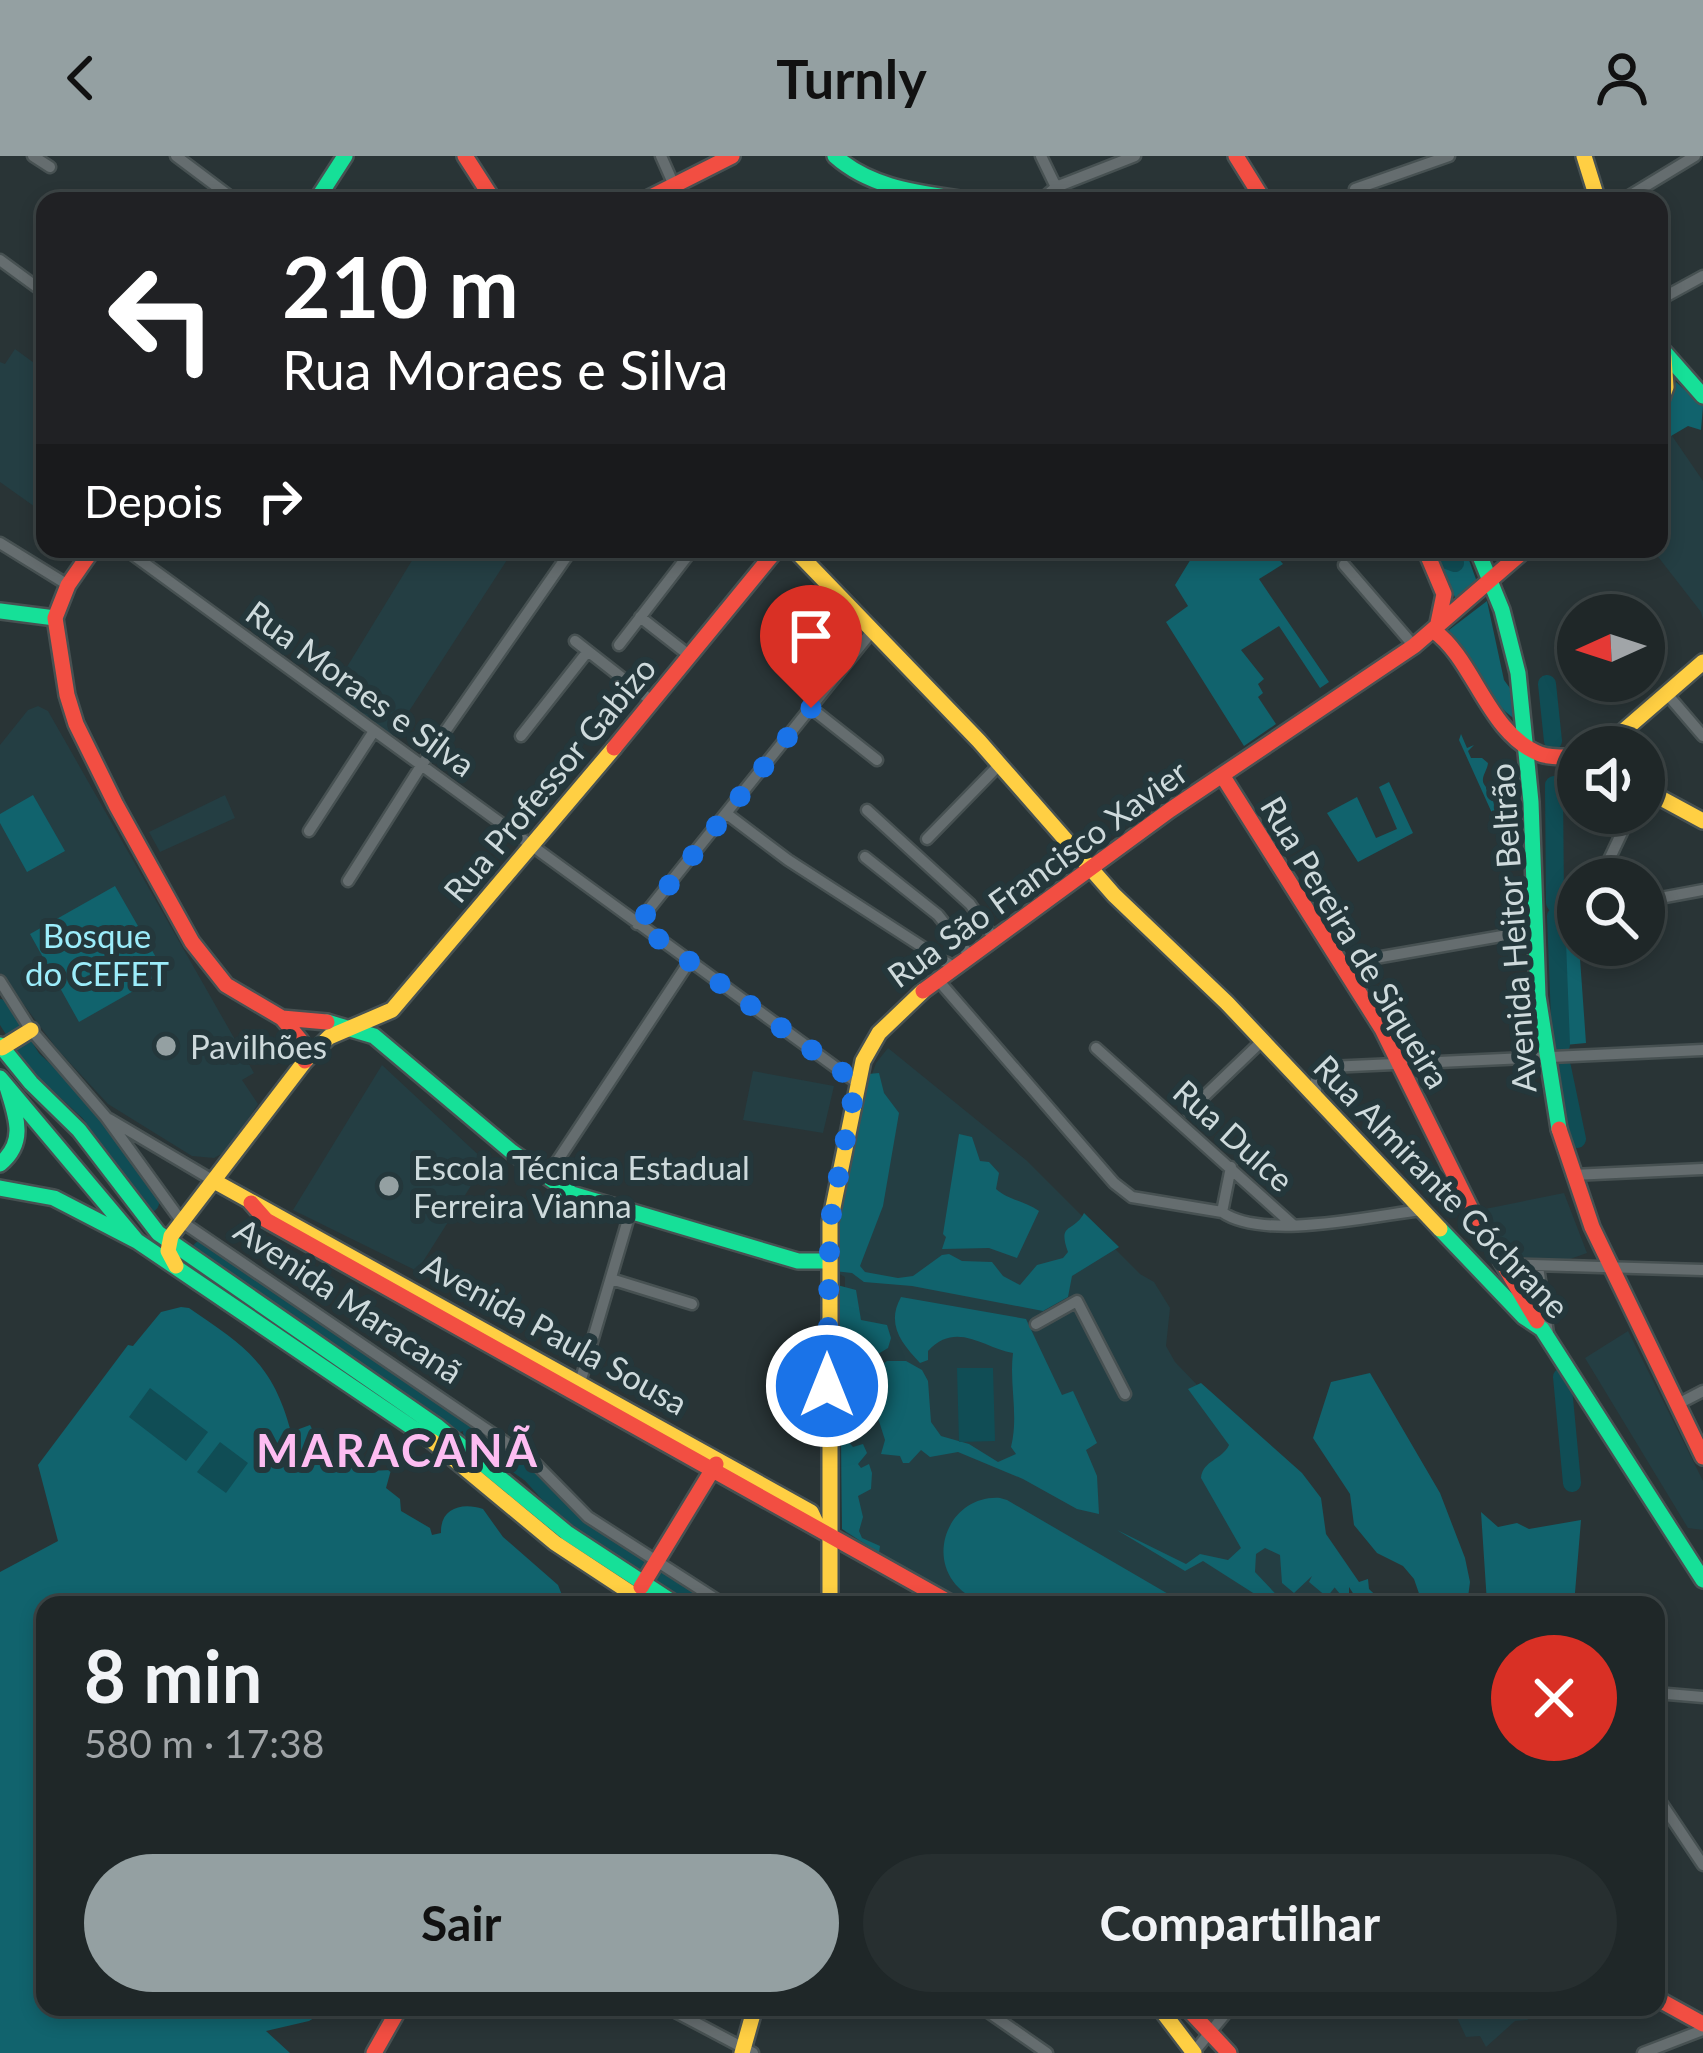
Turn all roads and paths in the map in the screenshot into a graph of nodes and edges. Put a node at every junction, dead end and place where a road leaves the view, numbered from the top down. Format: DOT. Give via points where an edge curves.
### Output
graph roads {
  1 [pos="33,156"];
  2 [pos="176,156"];
  3 [pos="345,156"];
  4 [pos="465,156"];
  5 [pos="661,156"];
  6 [pos="732,156"];
  7 [pos="836,156"];
  8 [pos="1041,156"];
  9 [pos="1135,156"];
  10 [pos="1236,156"];
  11 [pos="1449,156"];
  12 [pos="1584,156"];
  13 [pos="1695,156"];
  14 [pos="50,167"];
  15 [pos="675,184"];
  16 [pos="1056,188"];
  17 [pos="1355,189"];
  18 [pos="224,192"];
  19 [pos="322,192"];
  20 [pos="488,192"];
  21 [pos="660,192"];
  22 [pos="678,192"];
  23 [pos="928,192"];
  24 [pos="1051,192"];
  25 [pos="1258,192"];
  26 [pos="1595,192"];
  27 [pos="1636,192"];
  28 [pos="0,260"];
  29 [pos="1703,275"];
  30 [pos="36,286"];
  31 [pos="1668,295"];
  32 [pos="1668,358"];
  33 [pos="1703,396"];
  34 [pos="0,542"];
  35 [pos="87,558"];
  36 [pos="137,558"];
  37 [pos="566,558"];
  38 [pos="686,558"];
  39 [pos="770,558"];
  40 [pos="803,558"];
  41 [pos="1422,558"];
  42 [pos="1430,558"];
  43 [pos="1481,558"];
  44 [pos="1517,558"];
  45 [pos="1344,565"];
  46 [pos="1439,574"];
  47 [pos="1492,584"];
  48 [pos="68,585"];
  49 [pos="0,611"];
  50 [pos="640,617"];
  51 [pos="55,618"];
  52 [pos="873,630"];
  53 [pos="1434,631"];
  54 [pos="575,640"];
  55 [pos="620,645"];
  56 [pos="1414,646"];
  57 [pos="588,651"];
  58 [pos="690,656"];
  59 [pos="1703,662"];
  60 [pos="1667,694"];
  61 [pos="653,701"];
  62 [pos="811,708"];
  63 [pos="1630,726"];
  64 [pos="374,731"];
  65 [pos="521,736"];
  66 [pos="1703,736"];
  67 [pos="1529,748"];
  68 [pos="1557,758"];
  69 [pos="877,760"];
  70 [pos="1000,764"];
  71 [pos="1557,765"];
  72 [pos="421,766"];
  73 [pos="1222,775"];
  74 [pos="1531,777"];
  75 [pos="1665,800"];
  76 [pos="866,810"];
  77 [pos="727,814"];
  78 [pos="1703,821"];
  79 [pos="309,831"];
  80 [pos="927,839"];
  81 [pos="534,846"];
  82 [pos="865,857"];
  83 [pos="1093,869"];
  84 [pos="348,880"];
  85 [pos="1703,890"];
  86 [pos="1665,897"];
  87 [pos="638,924"];
  88 [pos="1537,930"];
  89 [pos="995,940"];
  90 [pos="971,957"];
  91 [pos="688,962"];
  92 [pos="1341,964"];
  93 [pos="956,968"];
  94 [pos="938,980"];
  95 [pos="0,981"];
  96 [pos="282,1018"];
  97 [pos="352,1028"];
  98 [pos="14,1040"];
  99 [pos="1262,1041"];
  100 [pos="1096,1048"];
  101 [pos="1703,1050"];
  102 [pos="1555,1057"];
  103 [pos="305,1061"];
  104 [pos="1400,1066"];
  105 [pos="4,1082"];
  106 [pos="856,1082"];
  107 [pos="1317,1101"];
  108 [pos="1189,1111"];
  109 [pos="106,1117"];
  110 [pos="0,1164"];
  111 [pos="1231,1167"];
  112 [pos="1703,1169"];
  113 [pos="1571,1175"];
  114 [pos="546,1178"];
  115 [pos="214,1181"];
  116 [pos="0,1188"];
  117 [pos="1421,1210"];
  118 [pos="1222,1211"];
  119 [pos="630,1213"];
  120 [pos="1473,1214"];
  121 [pos="182,1222"];
  122 [pos="1292,1224"];
  123 [pos="1447,1238"];
  124 [pos="137,1241"];
  125 [pos="168,1242"];
  126 [pos="827,1261"];
  127 [pos="1502,1264"];
  128 [pos="176,1266"];
  129 [pos="1538,1267"];
  130 [pos="1613,1270"];
  131 [pos="1703,1270"];
  132 [pos="611,1279"];
  133 [pos="692,1304"];
  134 [pos="1036,1324"];
  135 [pos="1545,1333"];
  136 [pos="578,1388"];
  137 [pos="1703,1391"];
  138 [pos="1125,1394"];
  139 [pos="1678,1403"];
  140 [pos="1703,1456"];
  141 [pos="716,1464"];
  142 [pos="824,1532"];
  143 [pos="658,1559"];
  144 [pos="1703,1580"];
  145 [pos="638,1596"];
  146 [pos="639,1596"];
  147 [pos="640,1596"];
  148 [pos="712,1596"];
  149 [pos="829,1596"];
  150 [pos="938,1596"];
  151 [pos="1665,1694"];
  152 [pos="1703,1697"];
  153 [pos="1665,1808"];
  154 [pos="1703,1865"];
  155 [pos="1665,2004"];
  156 [pos="395,2016"];
  157 [pos="683,2016"];
  158 [pos="753,2016"];
  159 [pos="995,2016"];
  160 [pos="1166,2016"];
  161 [pos="1195,2016"];
  162 [pos="1224,2016"];
  163 [pos="1703,2027"];
  164 [pos="1211,2032"];
  165 [pos="747,2051"];
  166 [pos="374,2053"];
  167 [pos="1048,2053"];
  168 [pos="1193,2053"];
  169 [pos="1229,2053"];
  170 [pos="1642,2053"];
  1 -- 14 [label="street"];
  2 -- 18 [label="street"];
  3 -- 19 [label="street"];
  4 -- 20 [label="street"];
  5 -- 15 [label="street"];
  6 -- 15 [label="street"];
  7 -- 23 [label="street" via="879,182"];
  8 -- 16 [label="street"];
  9 -- 16 [label="street"];
  10 -- 25 [label="street"];
  11 -- 17 [label="street"];
  12 -- 26 [label="street"];
  13 -- 27 [label="street"];
  15 -- 21 [label="street"];
  15 -- 22 [label="street"];
  16 -- 24 [label="street"];
  28 -- 30 [label="street"];
  29 -- 31 [label="street"];
  32 -- 33 [label="street"];
  34 -- 48 [label="street"];
  35 -- 48 [label="street"];
  36 -- 64 [label="street, Rua Moraes e Silva"];
  37 -- 72 [label="street"];
  38 -- 50 [label="street"];
  39 -- 58 [label="street, Rua Professor Gabizo"];
  40 -- 52 [label="street, Rua Almirante Cóchrane"];
  41 -- 46 [label="street"];
  42 -- 46 [label="street"];
  43 -- 47 [label="street, Avenida Heitor Beltrão"];
  44 -- 47 [label="street, Rua São Francisco Xavier"];
  45 -- 56 [label="street"];
  46 -- 53 [label="street" via="1446,600"];
  47 -- 53 [label="street, Rua São Francisco Xavier"];
  47 -- 67 [label="street, Avenida Heitor Beltrão"];
  48 -- 51 [label="street"];
  49 -- 51 [label="street"];
  50 -- 55 [label="street"];
  50 -- 58 [label="street"];
  51 -- 96 [label="street" via="76,724 192,941 226,985"];
  52 -- 62 [label="street"];
  52 -- 70 [label="street, Rua Almirante Cóchrane"];
  53 -- 56 [label="street, Rua São Francisco Xavier"];
  53 -- 67 [label="street" via="1490,710"];
  54 -- 57 [label="street"];
  56 -- 73 [label="street, Rua São Francisco Xavier"];
  57 -- 61 [label="street"];
  57 -- 65 [label="street"];
  58 -- 61 [label="street, Rua Professor Gabizo"];
  59 -- 60 [label="street"];
  60 -- 63 [label="street"];
  60 -- 66 [label="street"];
  61 -- 81 [label="street, Rua Professor Gabizo"];
  62 -- 69 [label="street"];
  62 -- 77 [label="street"];
  64 -- 72 [label="street, Rua Moraes e Silva"];
  64 -- 79 [label="street"];
  67 -- 68 [label="street"];
  67 -- 74 [label="street, Avenida Heitor Beltrão"];
  70 -- 80 [label="street"];
  70 -- 83 [label="street, Rua Almirante Cóchrane"];
  71 -- 74 [label="street"];
  72 -- 81 [label="street, Rua Moraes e Silva"];
  72 -- 84 [label="street"];
  73 -- 83 [label="street, Rua São Francisco Xavier"];
  73 -- 92 [label="street, Rua Pereira de Siqueira"];
  74 -- 88 [label="street, Avenida Heitor Beltrão"];
  75 -- 78 [label="street"];
  76 -- 89 [label="street" via="970,904"];
  77 -- 87 [label="street"];
  77 -- 93 [label="street"];
  81 -- 87 [label="street, Rua Moraes e Silva"];
  81 -- 97 [label="street, Rua Professor Gabizo" via="392,1010"];
  82 -- 90 [label="street" via="938,915"];
  83 -- 89 [label="street, Rua São Francisco Xavier"];
  83 -- 99 [label="street, Rua Almirante Cóchrane"];
  85 -- 86 [label="street"];
  87 -- 91 [label="street, Rua Moraes e Silva"];
  88 -- 92 [label="street"];
  88 -- 102 [label="street, Avenida Heitor Beltrão"];
  89 -- 90 [label="street, Rua São Francisco Xavier"];
  90 -- 93 [label="street, Rua São Francisco Xavier"];
  91 -- 106 [label="street, Rua Moraes e Silva"];
  91 -- 114 [label="street"];
  92 -- 104 [label="street, Rua Pereira de Siqueira"];
  93 -- 94 [label="street, Rua São Francisco Xavier"];
  94 -- 106 [label="street, Rua São Francisco Xavier" via="890,1018"];
  94 -- 118 [label="street" via="1114,1183 1132,1197"];
  95 -- 98 [label="street, Avenida Maracanã"];
  96 -- 97 [label="street"];
  96 -- 103 [label="street" via="302,1041"];
  97 -- 103 [label="street, Rua Professor Gabizo" via="328,1037"];
  97 -- 114 [label="street" via="395,1052"];
  98 -- 109 [label="street, Avenida Maracanã"];
  98 -- 125 [label="street, Avenida Maracanã" via="31,1083 72,1121"];
  99 -- 107 [label="street, Rua Almirante Cóchrane"];
  99 -- 108 [label="street"];
  100 -- 111 [label="street, Rua Dulce"];
  101 -- 102 [label="street"];
  102 -- 104 [label="street"];
  102 -- 113 [label="street, Avenida Heitor Beltrão"];
  103 -- 115 [label="street, Rua Professor Gabizo"];
  104 -- 107 [label="street" via="1322,1070"];
  104 -- 120 [label="street, Rua Pereira de Siqueira"];
  105 -- 110 [label="street" via="19,1140"];
  105 -- 124 [label="street, Avenida Maracanã"];
  106 -- 126 [label="street, Rua São Francisco Xavier"];
  107 -- 117 [label="street, Rua Almirante Cóchrane"];
  109 -- 115 [label="street, Avenida Paula Sousa"];
  109 -- 121 [label="street, Avenida Maracanã"];
  111 -- 118 [label="street"];
  111 -- 122 [label="street, Rua Dulce"];
  112 -- 113 [label="street"];
  113 -- 130 [label="street, Avenida Heitor Beltrão"];
  114 -- 119 [label="street"];
  115 -- 121 [label="street, Rua Professor Gabizo"];
  115 -- 136 [label="street, Avenida Paula Sousa"];
  116 -- 124 [label="street" via="50,1196"];
  117 -- 122 [label="street, Rua Dulce"];
  117 -- 123 [label="street, Rua Almirante Cóchrane"];
  118 -- 122 [label="street" via="1234,1220"];
  119 -- 126 [label="street" via="798,1262"];
  119 -- 132 [label="street"];
  120 -- 123 [label="street" via="1466,1235"];
  120 -- 127 [label="street, Rua Pereira de Siqueira"];
  121 -- 125 [label="street, Rua Professor Gabizo"];
  121 -- 143 [label="street, Avenida Maracanã" via="532,1461 578,1510"];
  123 -- 135 [label="street, Rua Almirante Cóchrane"];
  124 -- 128 [label="street, Avenida Maracanã"];
  125 -- 128 [label="street"];
  125 -- 146 [label="street, Avenida Maracanã" via="438,1426"];
  126 -- 142 [label="street, Rua São Francisco Xavier"];
  127 -- 129 [label="street"];
  127 -- 135 [label="street, Rua Pereira de Siqueira"];
  128 -- 145 [label="street, Avenida Maracanã" via="442,1448 555,1544"];
  129 -- 130 [label="street"];
  129 -- 135 [label="street"];
  130 -- 131 [label="street"];
  130 -- 139 [label="street, Avenida Heitor Beltrão"];
  132 -- 133 [label="street"];
  132 -- 136 [label="street"];
  134 -- 138 [label="street" via="1077,1301"];
  135 -- 144 [label="street, Rua Almirante Cóchrane"];
  136 -- 141 [label="street, Avenida Paula Sousa"];
  137 -- 139 [label="street"];
  139 -- 140 [label="street, Avenida Heitor Beltrão"];
  141 -- 142 [label="street, Avenida Paula Sousa" via="812,1512"];
  141 -- 143 [label="street"];
  142 -- 149 [label="street, Rua São Francisco Xavier"];
  142 -- 150 [label="street, Avenida Paula Sousa"];
  143 -- 147 [label="street"];
  143 -- 148 [label="street, Avenida Maracanã"];
  151 -- 152 [label="street"];
  153 -- 154 [label="street"];
  155 -- 163 [label="street"];
  156 -- 166 [label="street"];
  157 -- 165 [label="street"];
  158 -- 165 [label="street"];
  159 -- 167 [label="street"];
  160 -- 168 [label="street"];
  161 -- 164 [label="street"];
  162 -- 164 [label="street"];
  163 -- 170 [label="street"];
  164 -- 168 [label="street"];
  164 -- 169 [label="street"];
}
